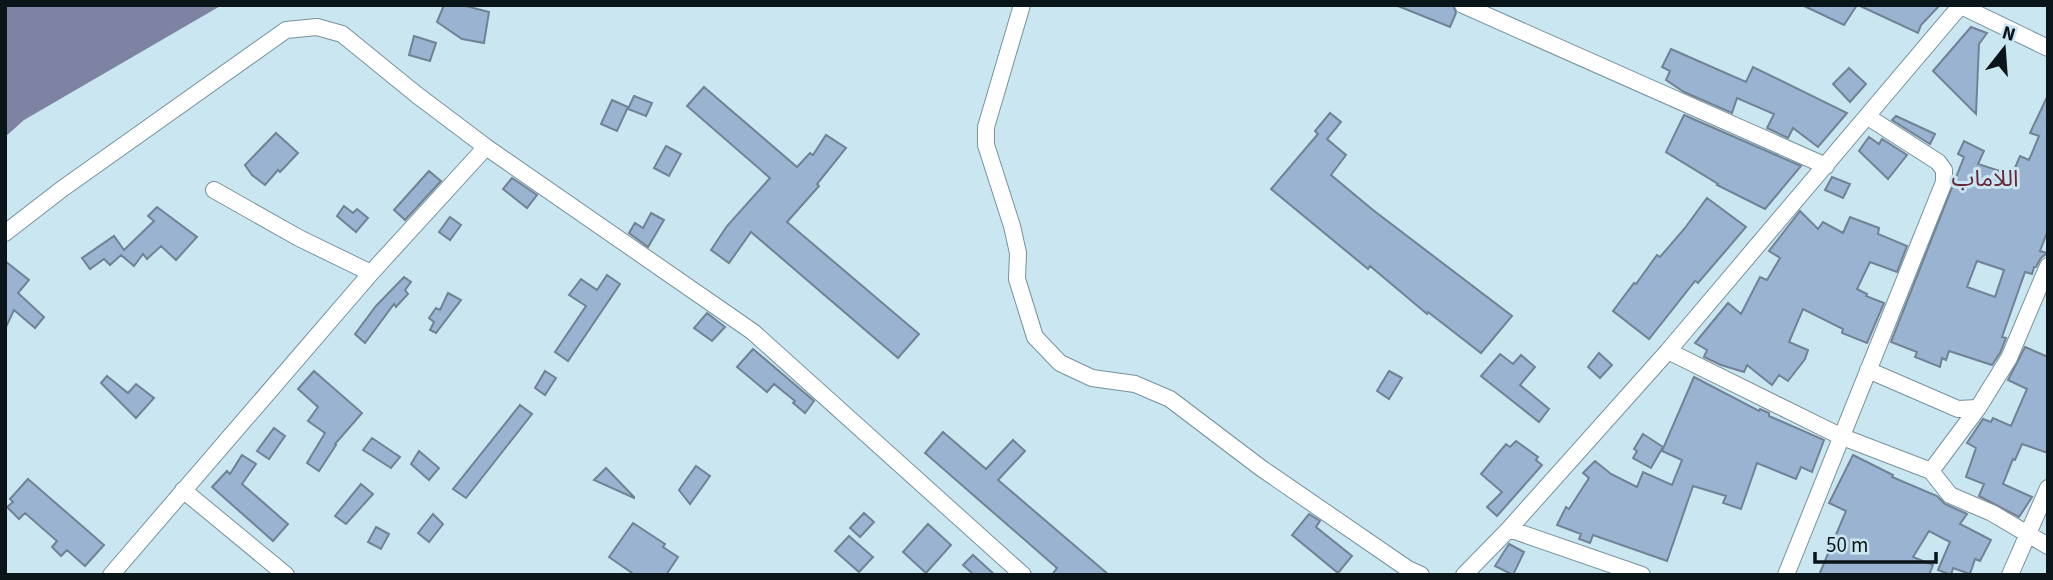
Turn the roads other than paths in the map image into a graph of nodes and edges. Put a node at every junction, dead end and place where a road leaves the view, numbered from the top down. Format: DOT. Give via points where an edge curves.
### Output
graph roads {
  1 [pos="1022,5"];
  2 [pos="1463,5"];
  3 [pos="1954,8"];
  4 [pos="2048,48"];
  5 [pos="1868,117"];
  6 [pos="486,147"];
  7 [pos="1826,166"];
  8 [pos="214,190"];
  9 [pos="5,233"];
  10 [pos="2048,265"];
  11 [pos="371,273"];
  12 [pos="1668,351"];
  13 [pos="1868,370"];
  14 [pos="1978,408"];
  15 [pos="1840,436"];
  16 [pos="1931,471"];
  17 [pos="2048,488"];
  18 [pos="183,490"];
  19 [pos="1509,529"];
  20 [pos="2027,534"];
  21 [pos="2048,546"];
  22 [pos="111,575"];
  23 [pos="286,575"];
  24 [pos="1023,575"];
  25 [pos="1421,575"];
  26 [pos="1464,575"];
  27 [pos="1642,575"];
  28 [pos="1786,575"];
  29 [pos="2010,575"];
  1 -- 25 [label="street" via="986,127 986,145 1012,226 1017,279 1035,337 1060,363 1092,378 1135,384 1170,399 1261,468"];
  2 -- 7 [label="street"];
  3 -- 4 [label="street"];
  3 -- 5 [label="street"];
  5 -- 7 [label="street"];
  5 -- 13 [label="street" via="1938,162 1944,182"];
  6 -- 9 [label="street" via="342,34 317,27 292,28"];
  6 -- 11 [label="street"];
  6 -- 24 [label="street" via="752,332"];
  7 -- 12 [label="street"];
  8 -- 11 [label="street"];
  10 -- 14 [label="street" via="2009,358"];
  11 -- 18 [label="street"];
  12 -- 15 [label="street"];
  12 -- 19 [label="street"];
  13 -- 14 [label="street" via="1958,409"];
  13 -- 15 [label="street"];
  14 -- 16 [label="street"];
  15 -- 16 [label="street"];
  15 -- 28 [label="street"];
  16 -- 20 [label="street" via="1950,495"];
  17 -- 20 [label="street"];
  18 -- 22 [label="street"];
  18 -- 23 [label="street"];
  19 -- 26 [label="street"];
  19 -- 27 [label="street"];
  20 -- 21 [label="street"];
  20 -- 29 [label="street"];
}
